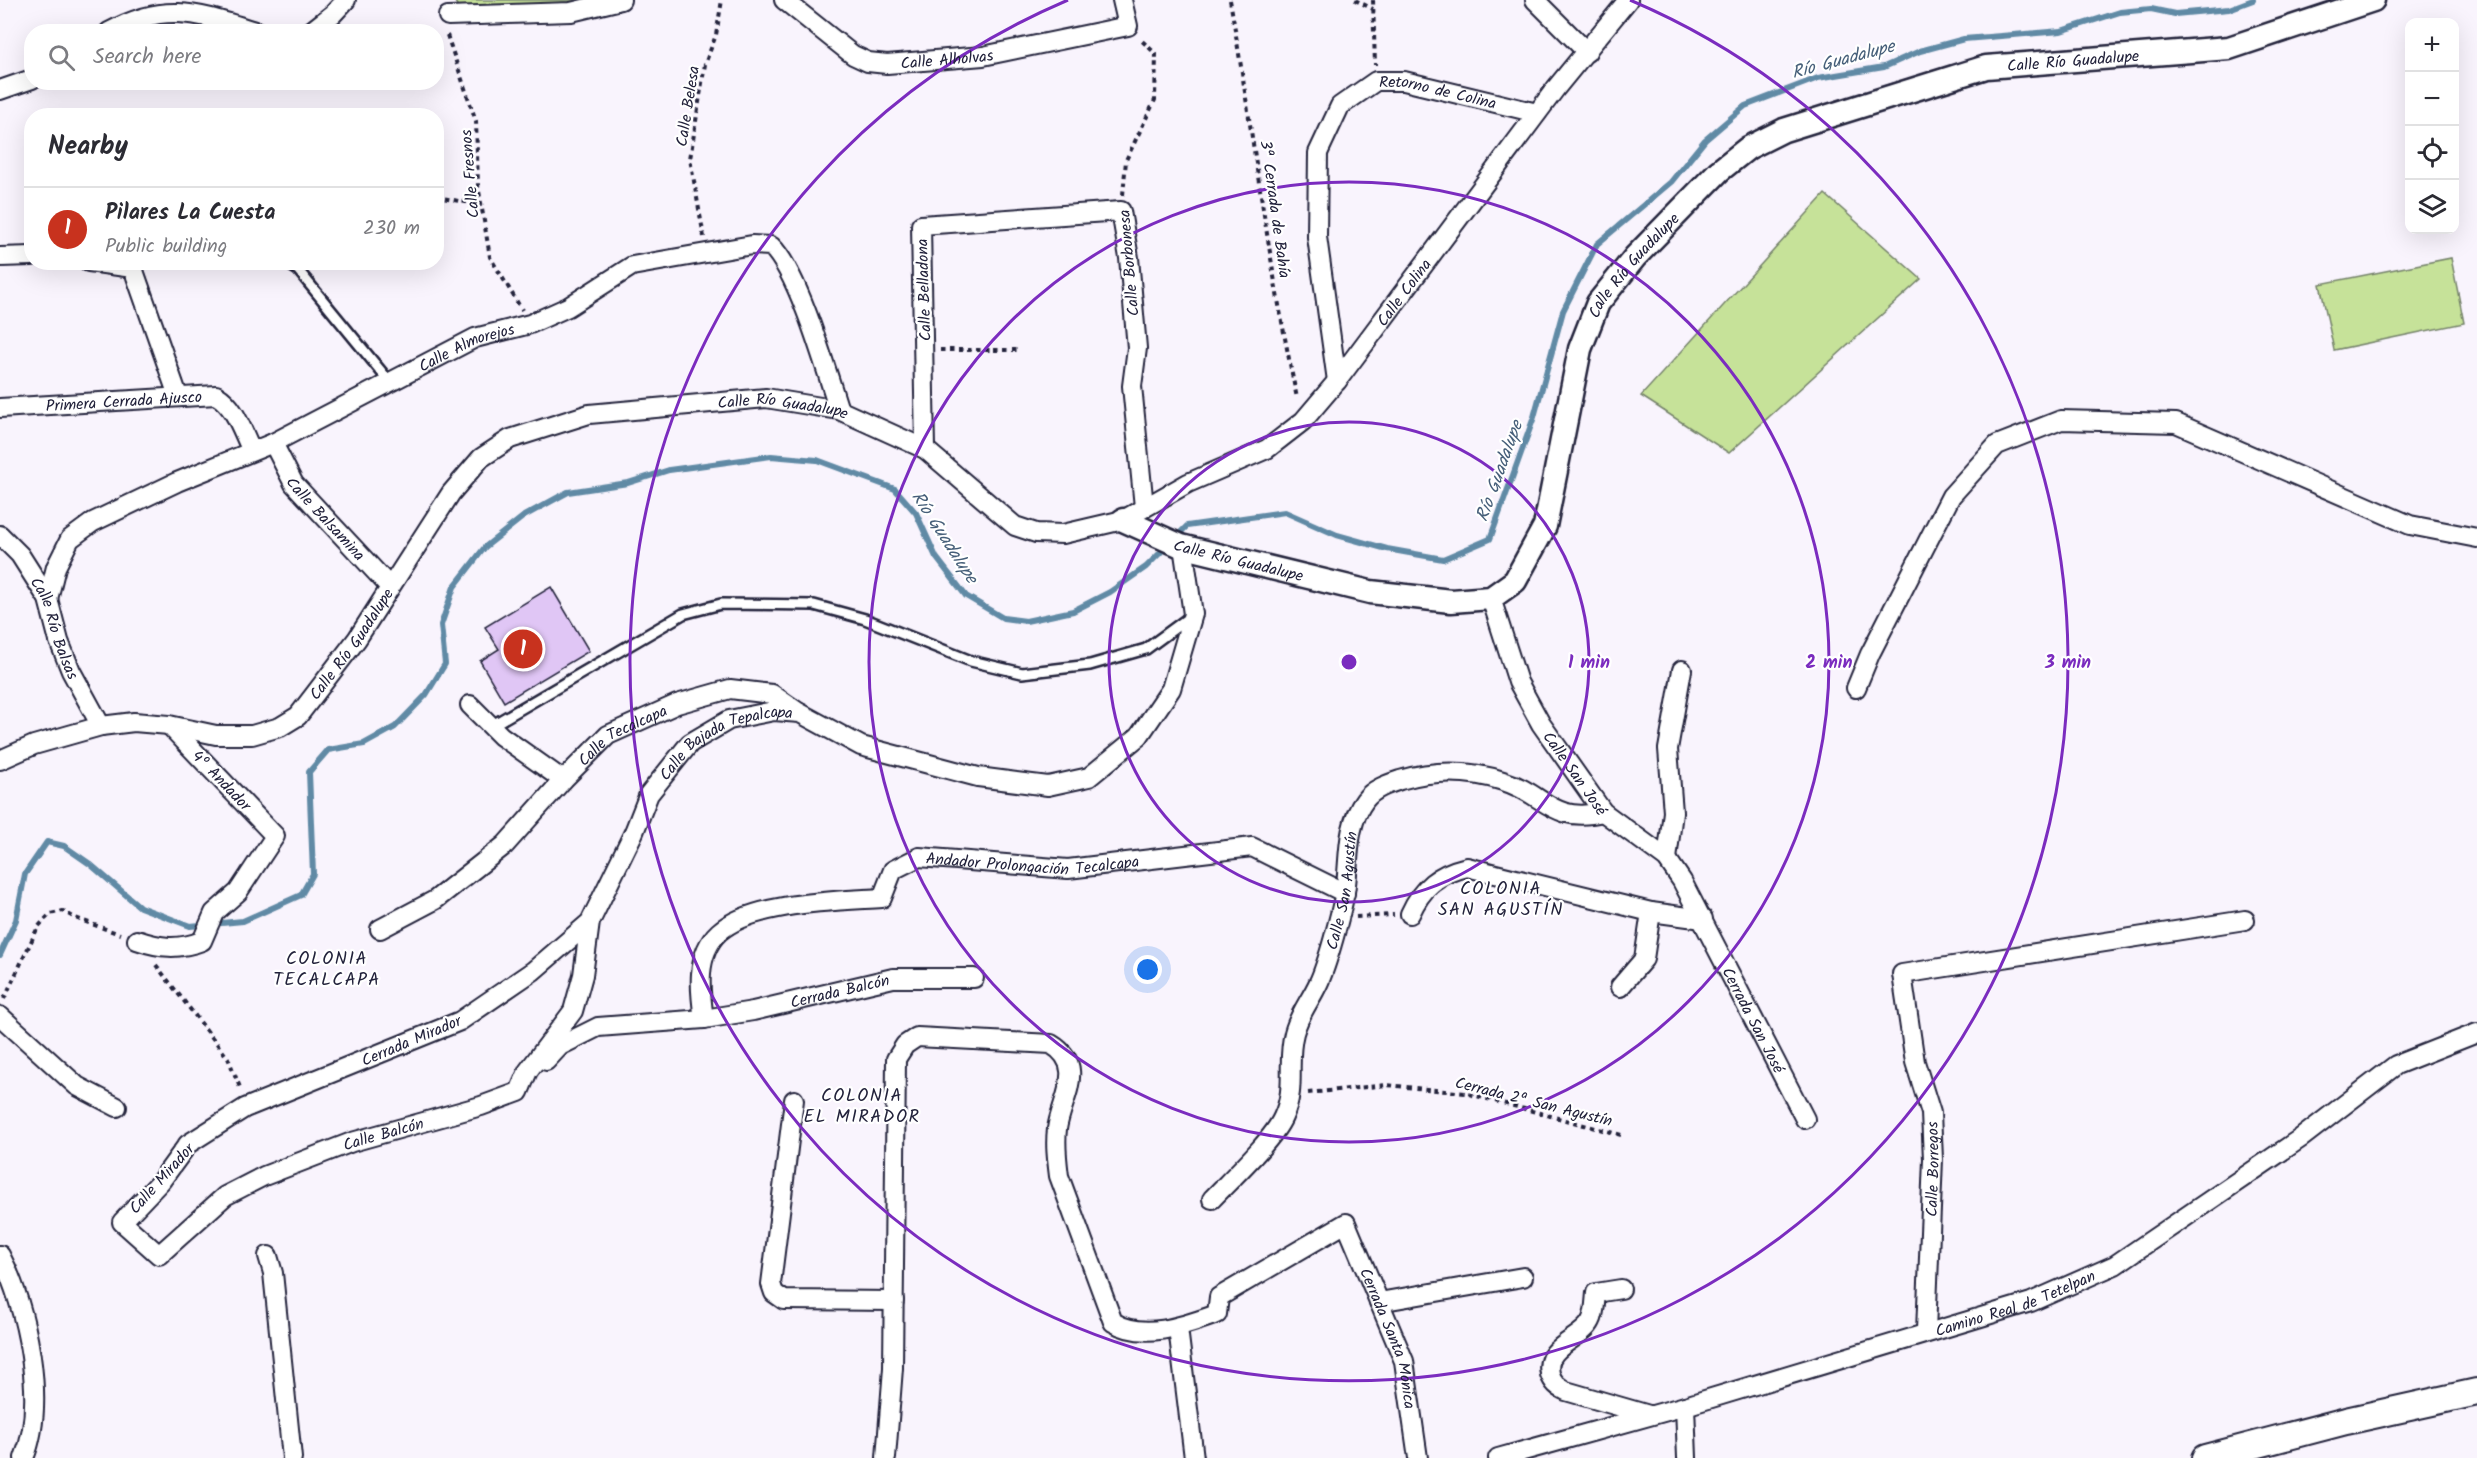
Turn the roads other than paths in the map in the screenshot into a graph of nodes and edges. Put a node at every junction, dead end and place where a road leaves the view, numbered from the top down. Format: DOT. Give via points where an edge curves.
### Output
graph roads {
  1 [pos="346,0"];
  2 [pos="621,0"];
  3 [pos="784,0"];
  4 [pos="1122,0"];
  5 [pos="1535,0"];
  6 [pos="1628,0"];
  7 [pos="2373,0"];
  8 [pos="448,16"];
  9 [pos="123,24"];
  10 [pos="232,24"];
  11 [pos="320,24"];
  12 [pos="1587,52"];
  13 [pos="24,82"];
  14 [pos="0,90"];
  15 [pos="1537,113"];
  16 [pos="1121,211"];
  17 [pos="24,256"];
  18 [pos="0,257"];
  19 [pos="134,270"];
  20 [pos="298,270"];
  21 [pos="389,381"];
  22 [pos="1337,381"];
  23 [pos="178,396"];
  24 [pos="0,408"];
  25 [pos="839,410"];
  26 [pos="273,443"];
  27 [pos="925,449"];
  28 [pos="252,452"];
  29 [pos="1144,507"];
  30 [pos="1123,520"];
  31 [pos="0,536"];
  32 [pos="2477,538"];
  33 [pos="1182,546"];
  34 [pos="389,586"];
  35 [pos="1491,598"];
  36 [pos="48,599"];
  37 [pos="1193,614"];
  38 [pos="1682,670"];
  39 [pos="1856,688"];
  40 [pos="470,705"];
  41 [pos="800,714"];
  42 [pos="169,725"];
  43 [pos="101,726"];
  44 [pos="491,726"];
  45 [pos="0,760"];
  46 [pos="563,780"];
  47 [pos="1603,812"];
  48 [pos="1667,860"];
  49 [pos="1345,893"];
  50 [pos="1651,912"];
  51 [pos="1410,914"];
  52 [pos="1703,919"];
  53 [pos="2245,920"];
  54 [pos="590,922"];
  55 [pos="380,928"];
  56 [pos="137,940"];
  57 [pos="974,978"];
  58 [pos="1620,987"];
  59 [pos="0,1016"];
  60 [pos="704,1019"];
  61 [pos="2477,1034"];
  62 [pos="513,1094"];
  63 [pos="794,1100"];
  64 [pos="117,1107"];
  65 [pos="245,1108"];
  66 [pos="1805,1119"];
  67 [pos="264,1176"];
  68 [pos="1212,1199"];
  69 [pos="0,1255"];
  70 [pos="268,1256"];
  71 [pos="1523,1277"];
  72 [pos="1621,1289"];
  73 [pos="894,1301"];
  74 [pos="1379,1302"];
  75 [pos="1178,1328"];
  76 [pos="1926,1331"];
  77 [pos="2477,1392"];
  78 [pos="1685,1406"];
  79 [pos="1650,1415"];
  80 [pos="24,1458"];
  81 [pos="292,1458"];
  82 [pos="886,1458"];
  83 [pos="1194,1458"];
  84 [pos="1418,1458"];
  85 [pos="1498,1458"];
  86 [pos="1687,1458"];
  87 [pos="2205,1458"];
  1 -- 11 [label="street"];
  2 -- 8 [label="street" via="572,12"];
  3 -- 4 [label="street, Calle Alholvas" via="853,55 887,64 983,56 1128,26"];
  5 -- 12 [label="street"];
  6 -- 12 [label="street, Calle Colina"];
  7 -- 35 [label="street, Calle Río Guadalupe" via="2229,48 1986,67 1784,130 1748,148 1719,171 1635,257 1598,303 1580,349 1545,526 1515,581"];
  9 -- 10 [label="street" via="157,12 190,11"];
  12 -- 15 [label="street, Calle Colina"];
  13 -- 14 [label="street"];
  15 -- 22 [label="street, Calle Colina"];
  15 -- 22 [label="street, Retorno de Colina" via="1404,81 1376,81 1340,106 1318,153 1317,237"];
  16 -- 27 [label="street, Calle Belladona" via="921,225"];
  16 -- 29 [label="street, Calle Borbonesa" via="1137,348 1132,386"];
  17 -- 18 [label="street"];
  19 -- 23 [label="street"];
  20 -- 21 [label="lane"];
  21 -- 25 [label="street, Calle Almorejos" via="475,338 530,324 568,307 632,266 762,244 779,253 796,288"];
  21 -- 26 [label="street, Calle Almorejos"];
  22 -- 29 [label="street, Calle Colina" via="1302,421 1267,448"];
  23 -- 24 [label="street, Primera Cerrada Ajusco"];
  23 -- 28 [label="street, Primera Cerrada Ajusco" via="216,395 226,401"];
  25 -- 27 [label="street, Calle Río Guadalupe"];
  25 -- 34 [label="street, Calle Río Guadalupe" via="766,398 589,414 510,440 481,458 451,493"];
  26 -- 28 [label="street, Calle Almorejos"];
  26 -- 34 [label="street, Calle Balsamina" via="294,484"];
  27 -- 30 [label="street, Calle Río Guadalupe" via="1015,526 1036,533 1063,534"];
  28 -- 36 [label="street, Calle Almorejos" via="93,522 70,539 56,567"];
  29 -- 30 [label="street, Calle Colina"];
  30 -- 33 [label="street, Calle Río Guadalupe"];
  31 -- 36 [label="street, Calle Río Balsas" via="20,555"];
  32 -- 39 [label="street" via="2410,525 2176,423 2061,420 1997,445 1952,496"];
  33 -- 35 [label="street, Calle Río Guadalupe" via="1370,592 1451,601"];
  33 -- 37 [label="street"];
  34 -- 42 [label="street, Calle Río Guadalupe" via="357,639 298,716 280,727 252,735 216,735"];
  35 -- 47 [label="street, Calle San José" via="1518,682 1540,724"];
  36 -- 43 [label="street, Calle Río Balsas" via="67,661"];
  37 -- 41 [label="street, Calle Bajada Tepalcapa" via="1171,689 1139,736 1089,777 1048,786 978,777 861,746"];
  37 -- 44 [label="lane" via="1146,649 1090,665 1022,674 971,661 865,619 814,605 721,604 683,614"];
  38 -- 48 [label="street" via="1668,749 1673,812"];
  40 -- 44 [label="street, Calle Tecalcapa"];
  41 -- 46 [label="street, Calle Tecalcapa" via="772,694 730,689 677,704 608,735"];
  41 -- 54 [label="street, Calle Bajada Tepalcapa" via="774,711 729,720 690,743 649,794"];
  42 -- 43 [label="street, Calle Río Guadalupe" via="134,722"];
  42 -- 56 [label="street, 4º Andador" via="275,836 238,892 214,913 202,941 183,948 156,947"];
  43 -- 45 [label="street, Calle Río Guadalupe" via="34,745"];
  44 -- 46 [label="street, Calle Tecalcapa"];
  46 -- 55 [label="street" via="505,845 435,900"];
  47 -- 48 [label="street, Calle San José"];
  47 -- 49 [label="street, Calle San Agustín" via="1568,815 1504,781 1452,771 1382,786 1365,800 1352,828"];
  48 -- 52 [label="street, Calle San José"];
  49 -- 60 [label="street, Andador Prolongación Tecalcapa" via="1252,847 1068,869 919,857 893,870 882,898 802,904 749,916 718,932 701,972 699,989"];
  49 -- 68 [label="street, Calle San Agustín" via="1319,983 1294,1033 1292,1095 1282,1120"];
  50 -- 51 [label="street" via="1467,867 1429,883"];
  50 -- 52 [label="street"];
  50 -- 58 [label="street" via="1644,959"];
  52 -- 66 [label="street, Cerrada San José"];
  53 -- 76 [label="street, Calle Borregos" via="1902,974 1915,1062 1931,1113 1933,1159"];
  54 -- 62 [label="street, Calle Bajada Tepalcapa" via="583,975 573,1011"];
  54 -- 65 [label="street, Cerrada Mirador" via="533,971 460,1021"];
  57 -- 60 [label="street, Cerrada Balcón" via="893,978"];
  59 -- 64 [label="street" via="77,1086"];
  60 -- 62 [label="street" via="598,1028 560,1046"];
  61 -- 76 [label="street, Camino Real de Tetelpan" via="2396,1065 2301,1138 2115,1264 2031,1302"];
  62 -- 67 [label="street, Calle Balcón" via="352,1142"];
  63 -- 73 [label="street" via="771,1284 774,1293 784,1300"];
  65 -- 67 [label="street, Calle Mirador" via="188,1144 122,1222 159,1255 225,1196"];
  69 -- 80 [label="street" via="11,1275 28,1340 34,1396 29,1446"];
  70 -- 81 [label="street"];
  71 -- 74 [label="street"];
  72 -- 79 [label="street" via="1596,1293 1591,1322 1556,1352 1549,1371 1555,1384 1566,1391"];
  73 -- 75 [label="street" via="896,1059 904,1045 917,1037 1050,1044 1061,1050 1069,1064 1069,1089 1057,1127 1055,1153 1059,1176 1113,1322 1132,1330"];
  73 -- 82 [label="street"];
  74 -- 75 [label="street, Cerrada Santa Mónica" via="1346,1223 1219,1297 1217,1314"];
  74 -- 84 [label="street, Cerrada Santa Mónica" via="1404,1362"];
  75 -- 83 [label="street"];
  76 -- 78 [label="street, Camino Real de Tetelpan"];
  77 -- 87 [label="main road"];
  78 -- 79 [label="street, Camino Real de Tetelpan"];
  78 -- 86 [label="street"];
  79 -- 85 [label="street, Camino Real de Tetelpan"];
}
